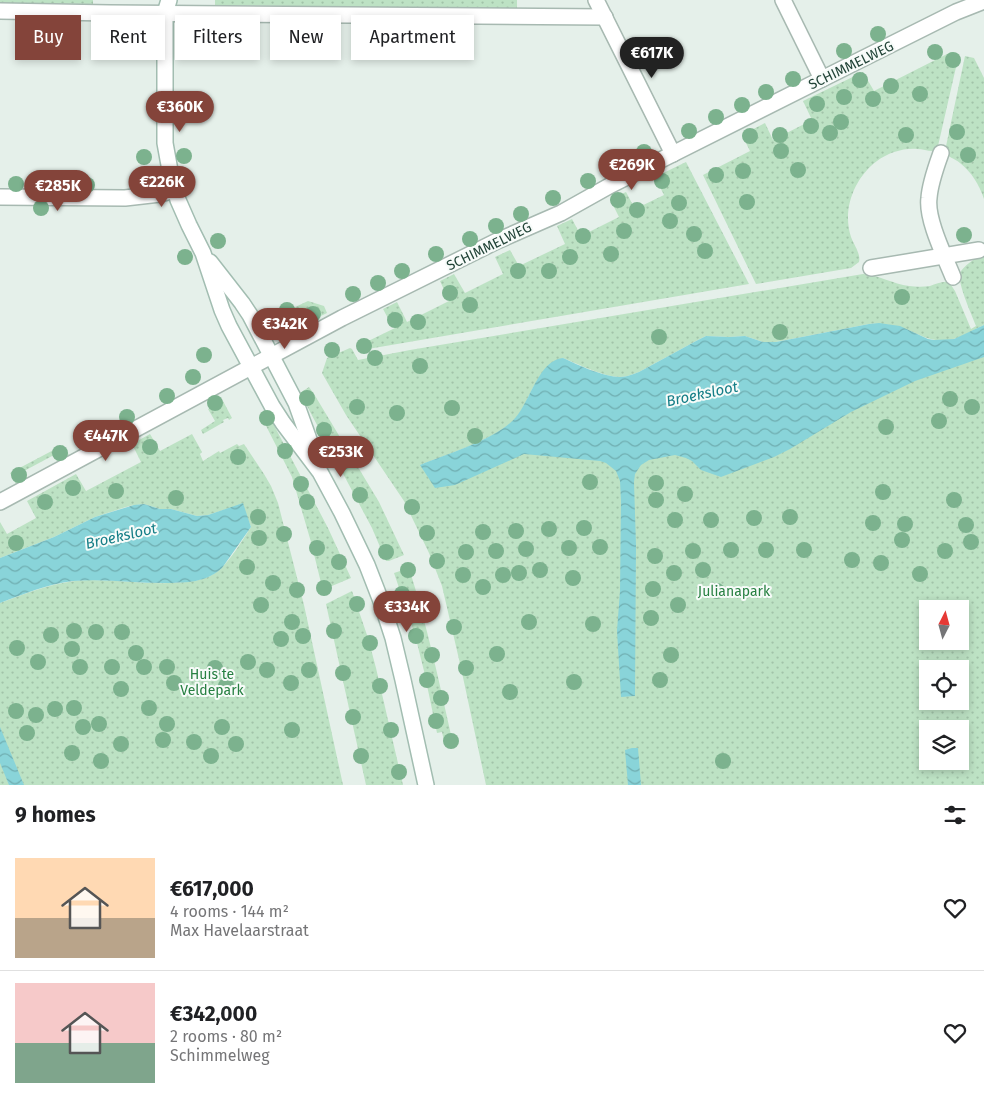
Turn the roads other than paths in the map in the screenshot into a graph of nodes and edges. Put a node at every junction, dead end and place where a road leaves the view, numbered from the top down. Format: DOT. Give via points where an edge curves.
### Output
graph roads {
  1 [pos="596,0"];
  2 [pos="783,0"];
  3 [pos="982,3"];
  4 [pos="165,4"];
  5 [pos="0,10"];
  6 [pos="605,17"];
  7 [pos="822,79"];
  8 [pos="941,152"];
  9 [pos="673,154"];
  10 [pos="175,190"];
  11 [pos="0,197"];
  12 [pos="979,250"];
  13 [pos="203,253"];
  14 [pos="945,256"];
  15 [pos="870,268"];
  16 [pos="953,277"];
  17 [pos="271,356"];
  18 [pos="251,367"];
  19 [pos="320,472"];
  20 [pos="0,502"];
  21 [pos="426,785"];
  1 -- 6 [label="street"];
  2 -- 7 [label="street"];
  3 -- 7 [label="street, SCHIMMELWEG" via="956,12"];
  4 -- 5 [label="street"];
  4 -- 6 [label="street"];
  4 -- 10 [label="street" via="165,138"];
  6 -- 9 [label="street"];
  7 -- 9 [label="street, SCHIMMELWEG"];
  8 -- 14 [label="street" via="928,207"];
  9 -- 17 [label="street, SCHIMMELWEG"];
  10 -- 11 [label="street" via="125,198"];
  10 -- 13 [label="street"];
  12 -- 14 [label="street"];
  13 -- 17 [label="street" via="246,309"];
  13 -- 18 [label="street" via="222,310"];
  14 -- 15 [label="street"];
  14 -- 16 [label="street"];
  17 -- 18 [label="street, SCHIMMELWEG"];
  17 -- 19 [label="street" via="296,403"];
  18 -- 19 [label="street" via="283,423"];
  18 -- 20 [label="street, SCHIMMELWEG"];
  19 -- 21 [label="street" via="367,565 387,618"];
}
